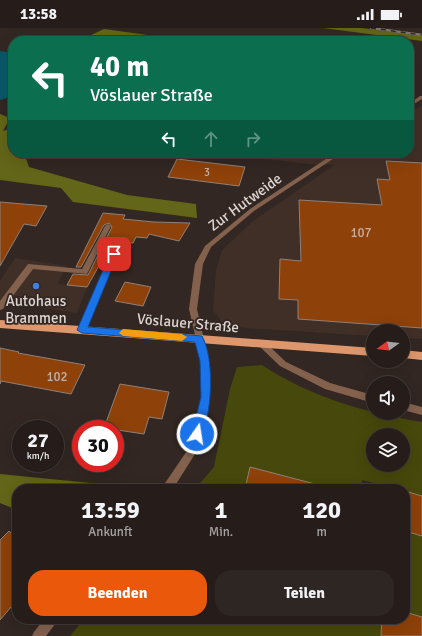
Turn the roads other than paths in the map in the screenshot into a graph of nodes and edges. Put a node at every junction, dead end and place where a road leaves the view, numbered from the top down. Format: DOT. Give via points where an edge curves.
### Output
graph roads {
  1 [pos="331,158"];
  2 [pos="108,226"];
  3 [pos="114,254"];
  4 [pos="0,307"];
  5 [pos="0,324"];
  6 [pos="82,330"];
  7 [pos="199,339"];
  8 [pos="262,344"];
  9 [pos="366,351"];
  10 [pos="410,355"];
  11 [pos="422,356"];
  12 [pos="366,398"];
  13 [pos="410,408"];
  14 [pos="422,411"];
  15 [pos="170,484"];
  16 [pos="48,624"];
  17 [pos="38,636"];
  1 -- 7 [label="street, Zur Hutweide" via="252,210 208,246 198,264 193,309"];
  2 -- 4 [label="street" via="84,272 31,266"];
  3 -- 6 [label="street"];
  5 -- 6 [label="main road, Vöslauer Straße"];
  6 -- 7 [label="main road, Vöslauer Straße"];
  7 -- 8 [label="main road, Vöslauer Straße"];
  7 -- 15 [label="street, Zur Hutweide" via="205,361 206,397 195,446"];
  8 -- 9 [label="main road, Vöslauer Straße"];
  8 -- 12 [label="street" via="284,364 328,386"];
  10 -- 11 [label="main road"];
  13 -- 14 [label="street"];
  16 -- 17 [label="street"];
}
